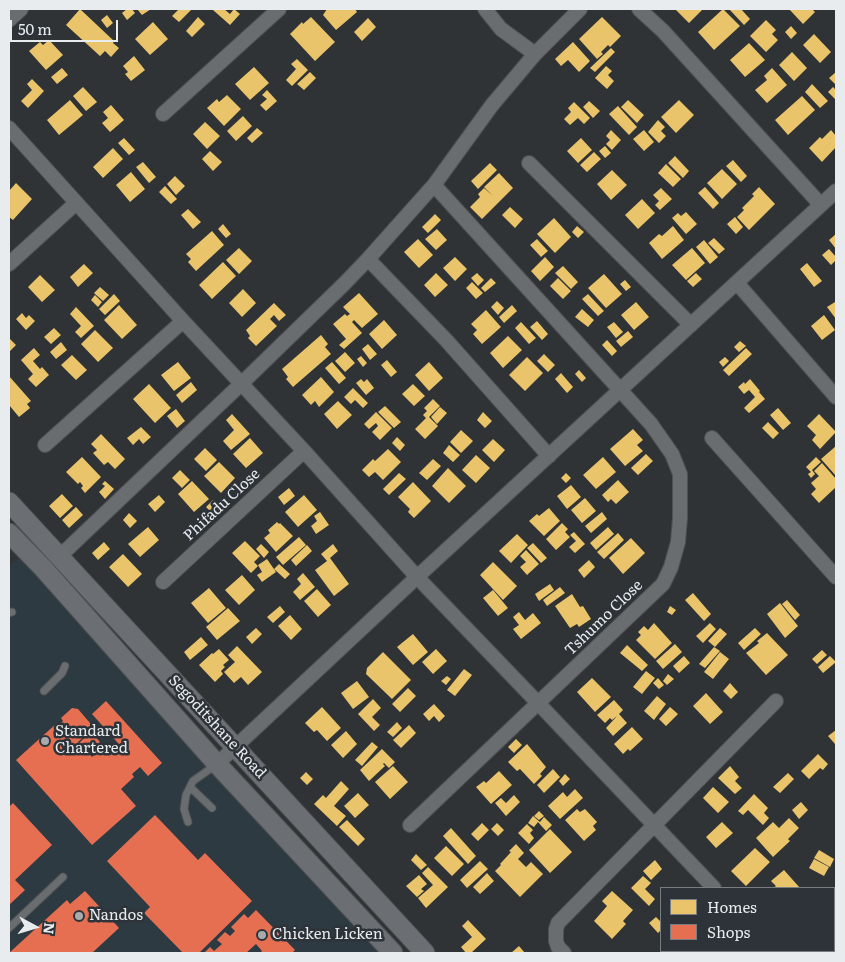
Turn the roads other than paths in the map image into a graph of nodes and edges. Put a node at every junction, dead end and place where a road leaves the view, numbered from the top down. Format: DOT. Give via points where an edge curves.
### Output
graph roads {
  1 [pos="21,9"];
  2 [pos="279,9"];
  3 [pos="485,9"];
  4 [pos="580,9"];
  5 [pos="639,9"];
  6 [pos="9,20"];
  7 [pos="535,54"];
  8 [pos="163,114"];
  9 [pos="9,128"];
  10 [pos="529,163"];
  11 [pos="434,185"];
  12 [pos="836,191"];
  13 [pos="76,203"];
  14 [pos="821,205"];
  15 [pos="368,259"];
  16 [pos="9,264"];
  17 [pos="737,283"];
  18 [pos="182,321"];
  19 [pos="691,325"];
  20 [pos="241,384"];
  21 [pos="621,390"];
  22 [pos="836,397"];
  23 [pos="712,438"];
  24 [pos="45,446"];
  25 [pos="304,451"];
  26 [pos="549,456"];
  27 [pos="9,502"];
  28 [pos="33,527"];
  29 [pos="12,541"];
  30 [pos="59,556"];
  31 [pos="417,577"];
  32 [pos="836,577"];
  33 [pos="163,582"];
  34 [pos="65,666"];
  35 [pos="44,691"];
  36 [pos="776,701"];
  37 [pos="538,703"];
  38 [pos="235,746"];
  39 [pos="217,764"];
  40 [pos="190,787"];
  41 [pos="212,808"];
  42 [pos="188,822"];
  43 [pos="410,826"];
  44 [pos="654,826"];
  45 [pos="63,878"];
  46 [pos="713,887"];
  47 [pos="9,928"];
  48 [pos="392,953"];
  49 [pos="425,953"];
  50 [pos="564,953"];
  1 -- 6 [label="street"];
  2 -- 8 [label="street"];
  3 -- 7 [label="street" via="501,29"];
  4 -- 7 [label="street"];
  5 -- 14 [label="street" via="663,31"];
  7 -- 11 [label="street" via="492,105"];
  9 -- 13 [label="street"];
  10 -- 19 [label="street"];
  11 -- 15 [label="street"];
  11 -- 21 [label="street, Tshumo Close"];
  12 -- 14 [label="street"];
  13 -- 16 [label="street"];
  13 -- 18 [label="street"];
  14 -- 17 [label="street"];
  15 -- 20 [label="street"];
  15 -- 26 [label="street" via="447,341"];
  17 -- 19 [label="street"];
  17 -- 22 [label="street"];
  18 -- 20 [label="street"];
  18 -- 24 [label="street"];
  19 -- 21 [label="street"];
  20 -- 25 [label="street"];
  20 -- 30 [label="street"];
  21 -- 26 [label="street"];
  21 -- 37 [label="street, Tshumo Close" via="652,424 672,454 680,474 678,542 663,584"];
  23 -- 32 [label="street"];
  25 -- 31 [label="street"];
  25 -- 33 [label="street, Phifadu Close"];
  26 -- 31 [label="street"];
  27 -- 28 [label="main road, Segoditshane Road"];
  28 -- 29 [label="street"];
  28 -- 30 [label="main road, Segoditshane Road"];
  29 -- 39 [label="main road, Segoditshane Road" via="43,568"];
  30 -- 38 [label="main road, Segoditshane Road"];
  31 -- 37 [label="street"];
  31 -- 38 [label="street"];
  34 -- 35 [label="lane"];
  36 -- 44 [label="street"];
  37 -- 43 [label="street, Tshumo Close"];
  37 -- 44 [label="street"];
  38 -- 39 [label="street"];
  38 -- 49 [label="main road, Segoditshane Road"];
  39 -- 40 [label="lane" via="193,781"];
  39 -- 48 [label="main road, Segoditshane Road"];
  40 -- 41 [label="lane"];
  40 -- 42 [label="lane" via="184,809"];
  44 -- 46 [label="street"];
  44 -- 50 [label="street" via="558,923 556,941"];
  45 -- 47 [label="lane"];
}
